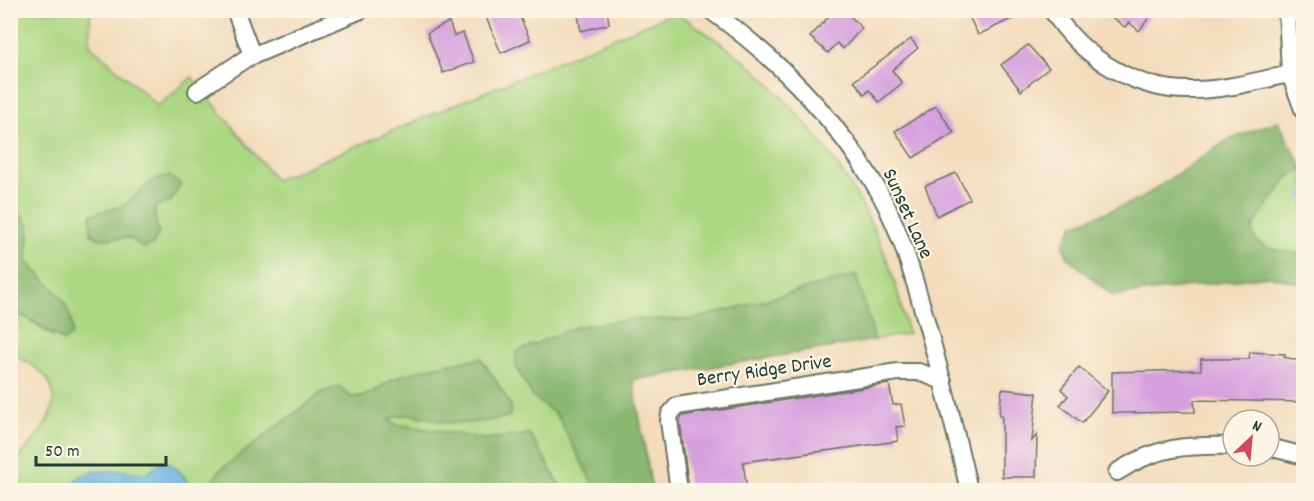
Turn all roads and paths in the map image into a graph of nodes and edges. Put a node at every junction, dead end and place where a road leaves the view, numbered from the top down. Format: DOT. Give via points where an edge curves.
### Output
graph roads {
  1 [pos="235,10"];
  2 [pos="361,10"];
  3 [pos="710,10"];
  4 [pos="1052,10"];
  5 [pos="1287,10"];
  6 [pos="252,56"];
  7 [pos="1290,74"];
  8 [pos="197,91"];
  9 [pos="1304,112"];
  10 [pos="943,381"];
  11 [pos="1221,446"];
  12 [pos="1281,450"];
  13 [pos="1304,456"];
  14 [pos="1117,472"];
  15 [pos="679,490"];
  16 [pos="969,490"];
  1 -- 6 [label="street"];
  2 -- 6 [label="street"];
  3 -- 10 [label="street, Sunset Lane" via="784,71 839,133 872,180 903,245"];
  4 -- 7 [label="street" via="1089,55 1145,82 1193,90"];
  5 -- 7 [label="street"];
  6 -- 8 [label="street"];
  7 -- 9 [label="street"];
  10 -- 15 [label="street, Berry Ridge Drive" via="919,372 898,372 683,404 673,409 669,421"];
  10 -- 16 [label="street, Sunset Lane"];
  11 -- 14 [label="street" via="1162,450"];
  12 -- 13 [label="street"];
}
